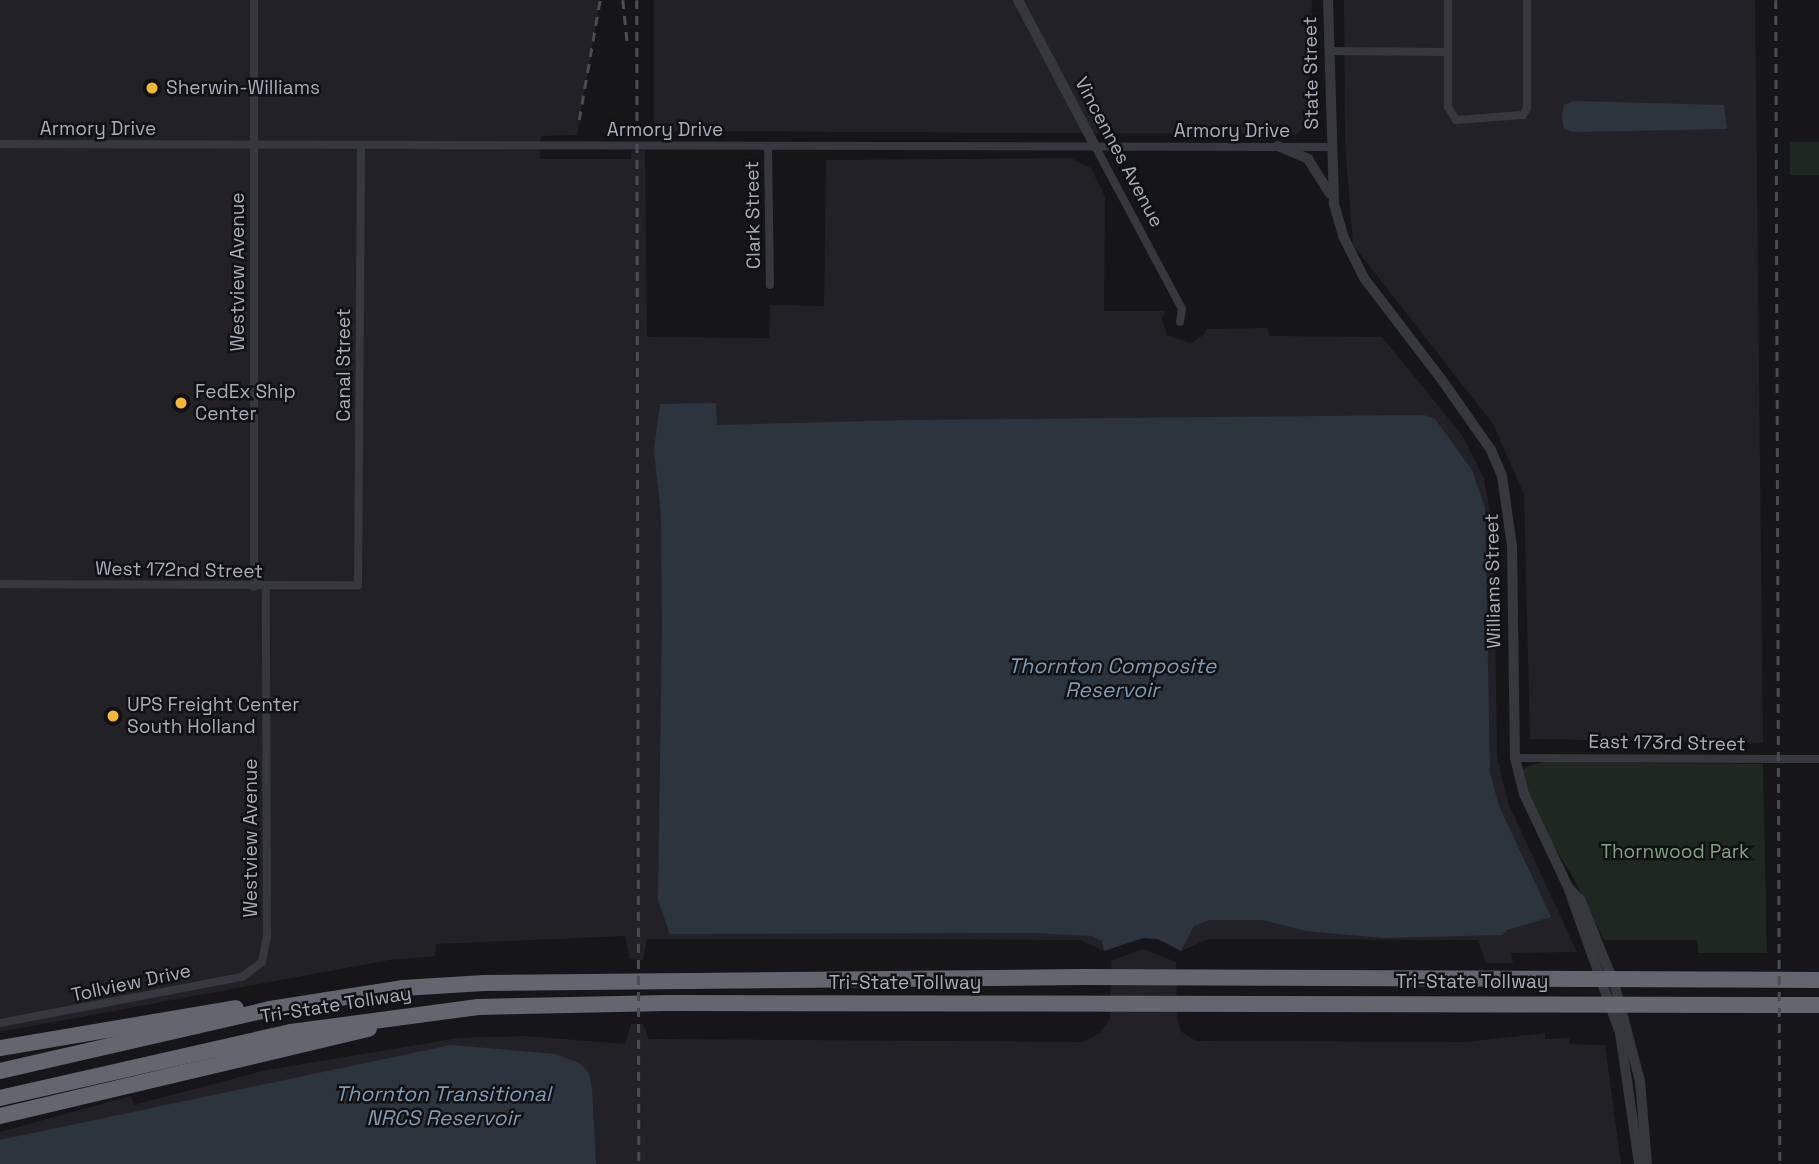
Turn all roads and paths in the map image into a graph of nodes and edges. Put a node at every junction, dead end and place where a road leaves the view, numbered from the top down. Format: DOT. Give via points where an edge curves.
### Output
graph roads {
  1 [pos="254,0"];
  2 [pos="1018,0"];
  3 [pos="1328,0"];
  4 [pos="1448,0"];
  5 [pos="1527,0"];
  6 [pos="1329,51"];
  7 [pos="1448,52"];
  8 [pos="0,144"];
  9 [pos="254,145"];
  10 [pos="361,145"];
  11 [pos="768,146"];
  12 [pos="1094,146"];
  13 [pos="1278,146"];
  14 [pos="1329,146"];
  15 [pos="1334,204"];
  16 [pos="770,285"];
  17 [pos="1180,322"];
  18 [pos="0,584"];
  19 [pos="358,585"];
  20 [pos="254,587"];
  21 [pos="266,587"];
  22 [pos="1515,758"];
  23 [pos="1819,760"];
  24 [pos="1598,951"];
  25 [pos="262,961"];
  26 [pos="1819,980"];
  27 [pos="1819,1005"];
  28 [pos="478,1007"];
  29 [pos="270,1009"];
  30 [pos="0,1023"];
  31 [pos="0,1048"];
  32 [pos="0,1071"];
  33 [pos="88,1096"];
  34 [pos="0,1098"];
  35 [pos="0,1119"];
  36 [pos="0,1127"];
  37 [pos="1639,1164"];
  38 [pos="1647,1164"];
  1 -- 9 [label="street, Westview Avenue"];
  2 -- 12 [label="street, Vincennes Avenue"];
  3 -- 6 [label="street, State Street"];
  4 -- 7 [label="street"];
  5 -- 7 [label="street" via="1527,108 1523,115 1456,120 1448,107"];
  6 -- 7 [label="street"];
  6 -- 14 [label="street, State Street"];
  8 -- 9 [label="street, Armory Drive"];
  9 -- 10 [label="street, Armory Drive"];
  9 -- 20 [label="street, Westview Avenue"];
  10 -- 11 [label="street, Armory Drive"];
  10 -- 19 [label="street, Canal Street"];
  11 -- 12 [label="street, Armory Drive"];
  11 -- 16 [label="street, Clark Street"];
  12 -- 13 [label="street, Armory Drive"];
  12 -- 17 [label="street, Vincennes Avenue" via="1182,309"];
  13 -- 14 [label="street, Armory Drive"];
  13 -- 15 [label="street" via="1308,159 1326,183"];
  14 -- 15 [label="street, Williams Street"];
  15 -- 22 [label="street, Williams Street" via="1343,236 1364,278 1443,380 1491,450 1502,476 1512,546"];
  18 -- 20 [label="street, West 172nd Street"];
  19 -- 21 [label="street, West 172nd Street"];
  20 -- 21 [label="street, West 172nd Street"];
  21 -- 25 [label="street, Westview Avenue" via="267,937"];
  22 -- 23 [label="street, East 173rd Street"];
  22 -- 24 [label="street, Williams Street" via="1524,794 1568,887 1581,901"];
  24 -- 37 [label="street, Williams Street" via="1630,1082"];
  24 -- 38 [label="street, Williams Street" via="1629,1032 1646,1120"];
  25 -- 30 [label="street, Tollview Drive" via="242,976"];
  26 -- 29 [label="highway, Tri-State Tollway" via="1082,977 484,983 403,988"];
  27 -- 28 [label="highway, Tri-State Tollway"];
  28 -- 33 [label="highway" via="214,1063"];
  28 -- 34 [label="highway, Tri-State Tollway" via="291,1032"];
  29 -- 31 [label="highway" via="225,1008"];
  29 -- 32 [label="highway, Tri-State Tollway"];
  33 -- 35 [label="highway"];
  33 -- 36 [label="highway"];
}
